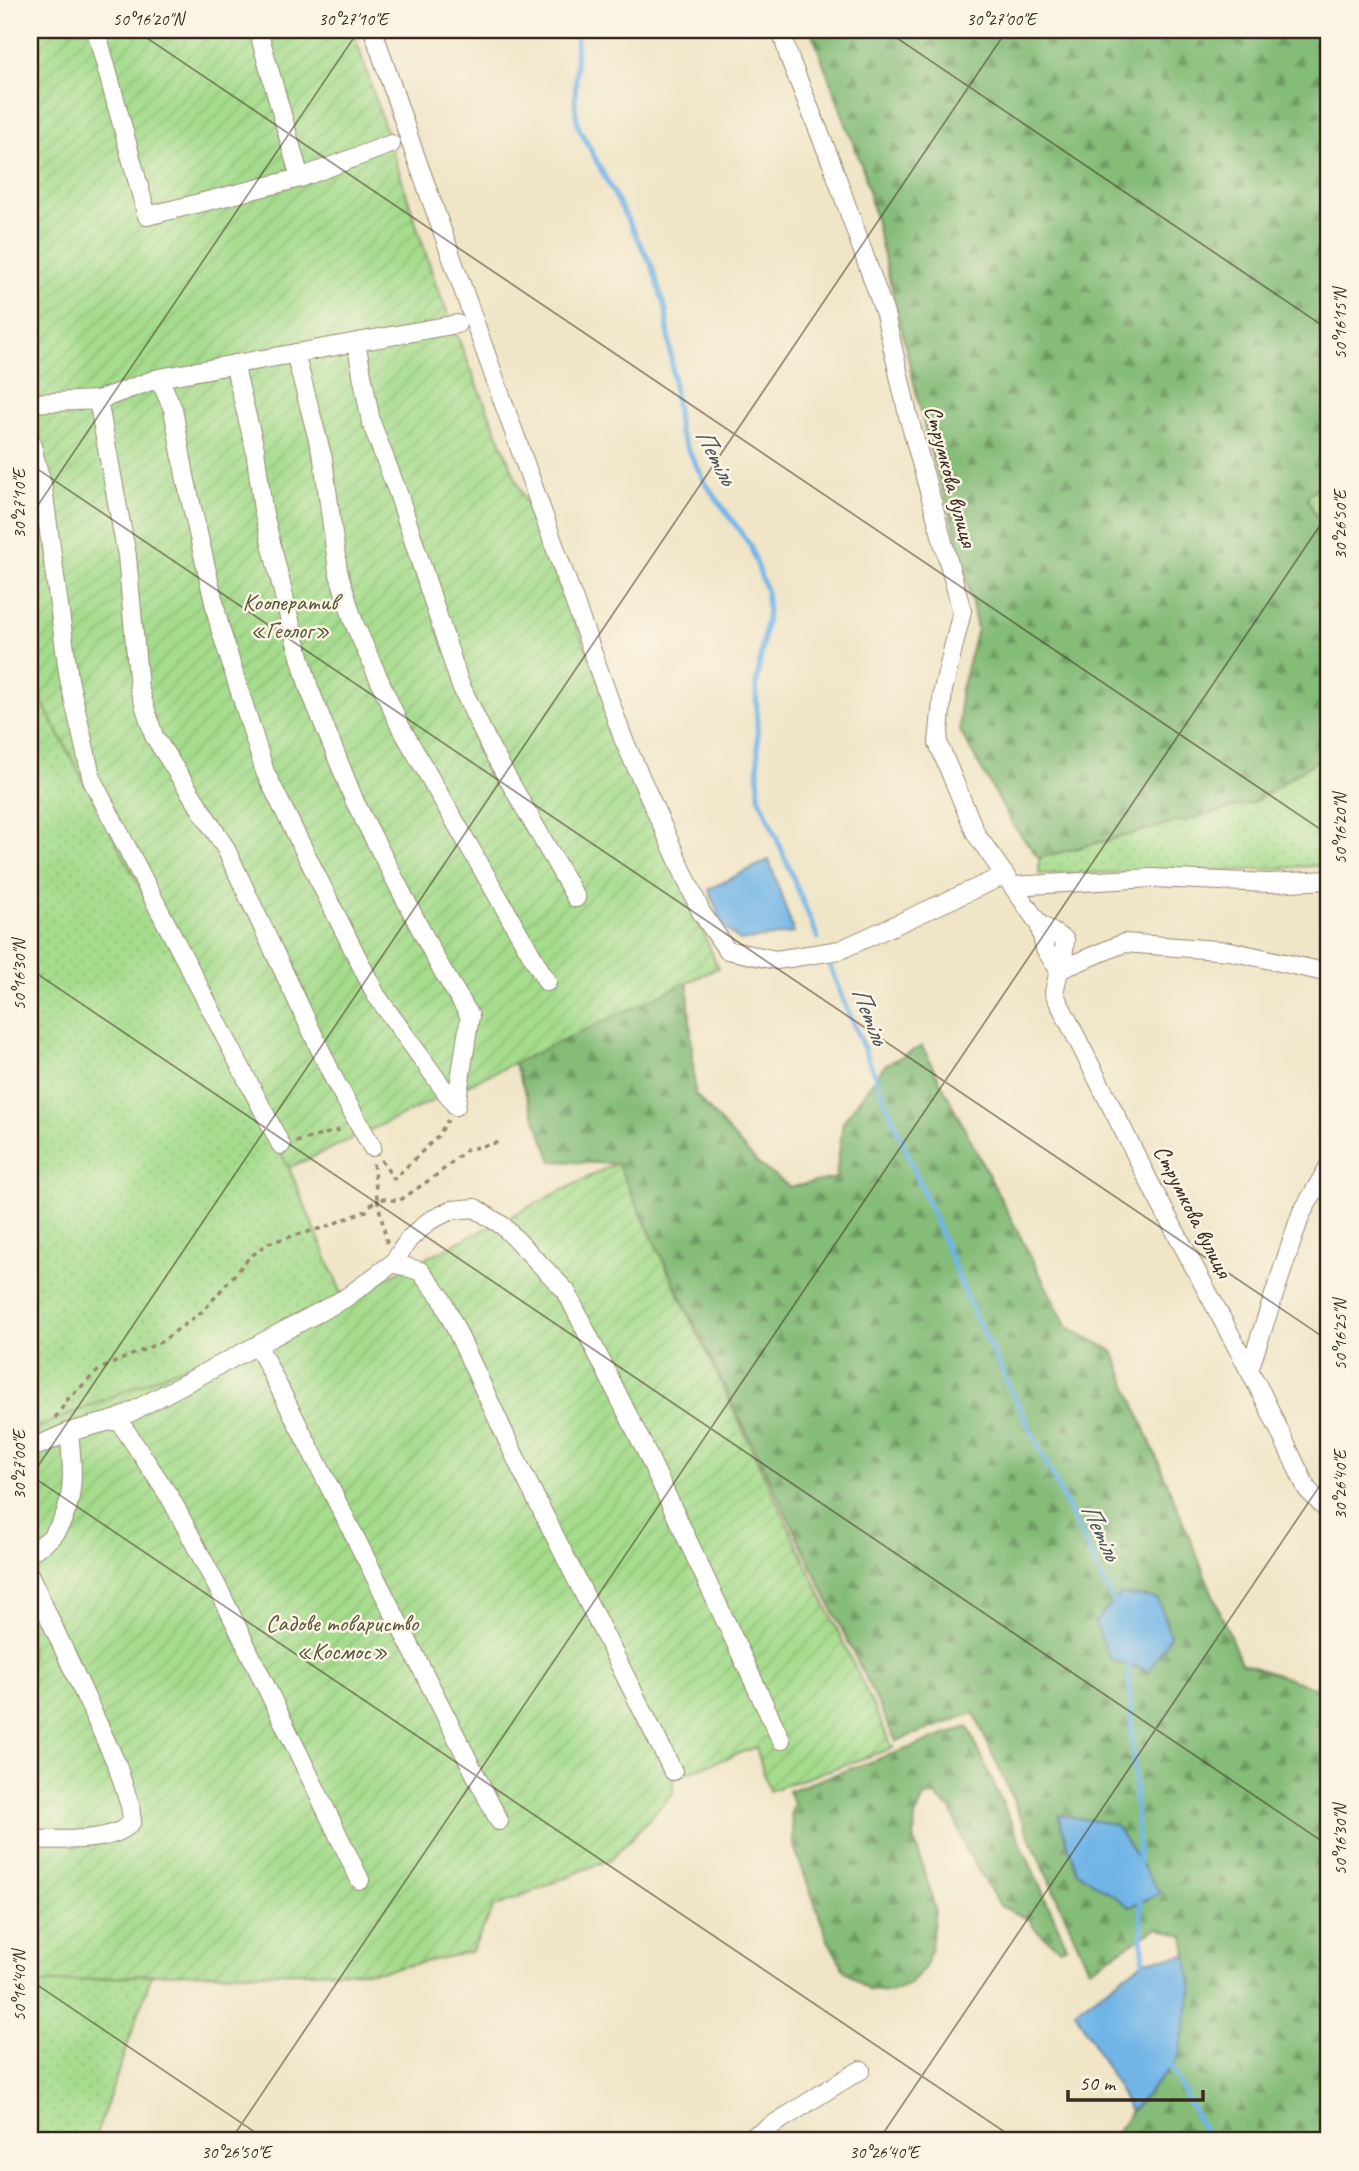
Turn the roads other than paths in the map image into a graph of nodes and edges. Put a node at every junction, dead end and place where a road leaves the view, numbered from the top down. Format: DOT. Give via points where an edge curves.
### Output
graph roads {
  1 [pos="96,30"];
  2 [pos="258,30"];
  3 [pos="373,30"];
  4 [pos="781,30"];
  5 [pos="391,144"];
  6 [pos="300,178"];
  7 [pos="457,324"];
  8 [pos="356,342"];
  9 [pos="295,353"];
  10 [pos="234,364"];
  11 [pos="159,378"];
  12 [pos="98,401"];
  13 [pos="30,403"];
  14 [pos="30,439"];
  15 [pos="1009,880"];
  16 [pos="1329,880"];
  17 [pos="576,898"];
  18 [pos="1061,970"];
  19 [pos="1329,973"];
  20 [pos="547,982"];
  21 [pos="281,1145"];
  22 [pos="372,1147"];
  23 [pos="1329,1166"];
  24 [pos="393,1263"];
  25 [pos="258,1346"];
  26 [pos="1249,1370"];
  27 [pos="118,1419"];
  28 [pos="69,1432"];
  29 [pos="33,1447"];
  30 [pos="1329,1512"];
  31 [pos="30,1552"];
  32 [pos="30,1576"];
  33 [pos="781,1740"];
  34 [pos="673,1771"];
  35 [pos="499,1821"];
  36 [pos="30,1840"];
  37 [pos="360,1880"];
  38 [pos="861,2070"];
  39 [pos="744,2141"];
  1 -- 6 [label="street" via="147,216"];
  2 -- 6 [label="street"];
  3 -- 15 [label="street" via="623,738 701,912 727,950 776,960 840,950"];
  4 -- 15 [label="street, Струмкова вулиця" via="885,314 962,611 943,690 938,743 976,834"];
  5 -- 6 [label="street"];
  7 -- 8 [label="street"];
  8 -- 9 [label="street"];
  8 -- 17 [label="street" via="371,422 460,684 491,749"];
  9 -- 10 [label="street"];
  9 -- 20 [label="street" via="323,459 338,571 354,623 399,724"];
  10 -- 11 [label="street"];
  10 -- 11 [label="street" via="255,449 262,510 309,688 355,802 470,1016 456,1106 376,995 265,772 220,628 173,409"];
  11 -- 12 [label="street"];
  12 -- 13 [label="street"];
  12 -- 22 [label="street" via="127,555 139,688 155,736 225,847 335,1081"];
  14 -- 21 [label="street" via="43,488 69,679 92,780"];
  15 -- 16 [label="street"];
  15 -- 18 [label="street, Струмкова вулиця" via="1039,924 1045,949"];
  18 -- 19 [label="street" via="1124,943 1230,951"];
  18 -- 26 [label="street, Струмкова вулиця" via="1055,993"];
  23 -- 26 [label="street" via="1301,1214"];
  24 -- 25 [label="street" via="344,1299"];
  24 -- 33 [label="street" via="429,1221 452,1210 475,1208 503,1226 566,1292"];
  24 -- 34 [label="street" via="420,1271 441,1297 519,1465"];
  25 -- 27 [label="street"];
  25 -- 35 [label="street"];
  26 -- 30 [label="street, Струмкова вулиця" via="1307,1489"];
  27 -- 28 [label="street"];
  27 -- 37 [label="street" via="177,1511 220,1592"];
  28 -- 29 [label="street"];
  28 -- 31 [label="street" via="73,1475 66,1512 51,1537"];
  32 -- 36 [label="street" via="117,1765 132,1821 127,1829 111,1835"];
  38 -- 39 [label="street"];
}
